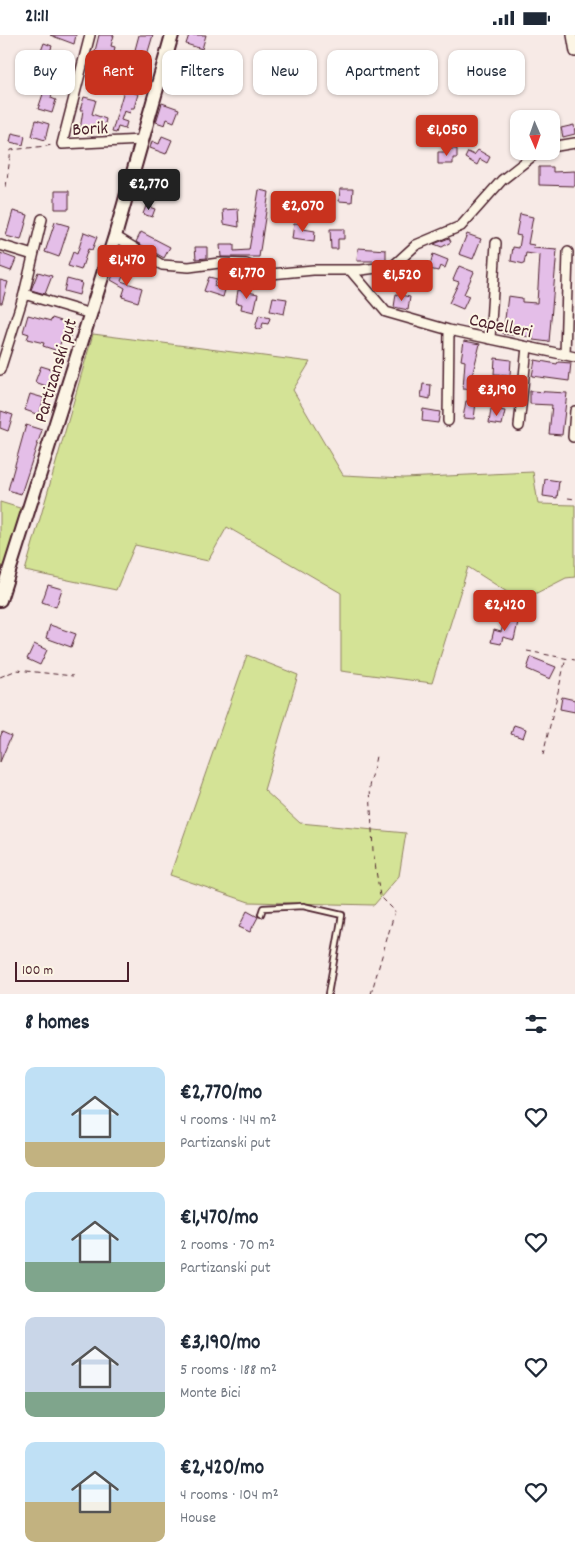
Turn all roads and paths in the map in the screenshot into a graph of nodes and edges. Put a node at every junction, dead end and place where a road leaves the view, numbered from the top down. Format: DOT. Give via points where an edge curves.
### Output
graph roads {
  1 [pos="90,35"];
  2 [pos="172,35"];
  3 [pos="572,35"];
  4 [pos="575,52"];
  5 [pos="142,140"];
  6 [pos="575,143"];
  7 [pos="62,144"];
  8 [pos="560,146"];
  9 [pos="528,160"];
  10 [pos="6,187"];
  11 [pos="42,219"];
  12 [pos="115,236"];
  13 [pos="496,243"];
  14 [pos="0,245"];
  15 [pos="568,252"];
  16 [pos="33,255"];
  17 [pos="351,271"];
  18 [pos="24,294"];
  19 [pos="91,314"];
  20 [pos="449,330"];
  21 [pos="490,339"];
  22 [pos="527,347"];
  23 [pos="565,355"];
  24 [pos="575,357"];
  25 [pos="0,370"];
  26 [pos="575,411"];
  27 [pos="448,421"];
  28 [pos="519,426"];
  29 [pos="573,437"];
  30 [pos="568,499"];
  31 [pos="575,499"];
  32 [pos="0,600"];
  33 [pos="528,651"];
  34 [pos="566,657"];
  35 [pos="575,660"];
  36 [pos="73,676"];
  37 [pos="0,677"];
  38 [pos="543,755"];
  39 [pos="376,756"];
  40 [pos="261,914"];
  41 [pos="328,994"];
  42 [pos="371,994"];
  1 -- 7 [label="street, Borik"];
  2 -- 5 [label="street, Partizanski put"];
  3 -- 4 [label="street"];
  5 -- 7 [label="street, Borik"];
  5 -- 12 [label="street, Partizanski put"];
  6 -- 8 [label="street"];
  7 -- 10 [label="path" via="11,150"];
  9 -- 17 [label="street" via="502,180 461,226 416,245 393,266"];
  11 -- 16 [label="street"];
  12 -- 17 [label="street" via="162,265 246,264 271,274"];
  12 -- 19 [label="street, Partizanski put"];
  13 -- 21 [label="street"];
  14 -- 16 [label="street"];
  15 -- 23 [label="street"];
  16 -- 18 [label="street"];
  17 -- 20 [label="street, Capelleri" via="386,312"];
  18 -- 19 [label="street"];
  18 -- 25 [label="street"];
  19 -- 32 [label="street, Partizanski put"];
  20 -- 21 [label="street, Capelleri"];
  20 -- 27 [label="street"];
  21 -- 22 [label="street, Capelleri"];
  22 -- 23 [label="street, Capelleri"];
  22 -- 28 [label="street"];
  23 -- 24 [label="street, Capelleri"];
  26 -- 29 [label="street"];
  30 -- 31 [label="path"];
  33 -- 34 [label="path"];
  34 -- 35 [label="path"];
  34 -- 38 [label="path"];
  36 -- 37 [label="path" via="17,670"];
  39 -- 42 [label="path" via="370,787 373,851 380,896 395,911"];
  40 -- 41 [label="lane" via="263,908 303,906 342,915"];
}
